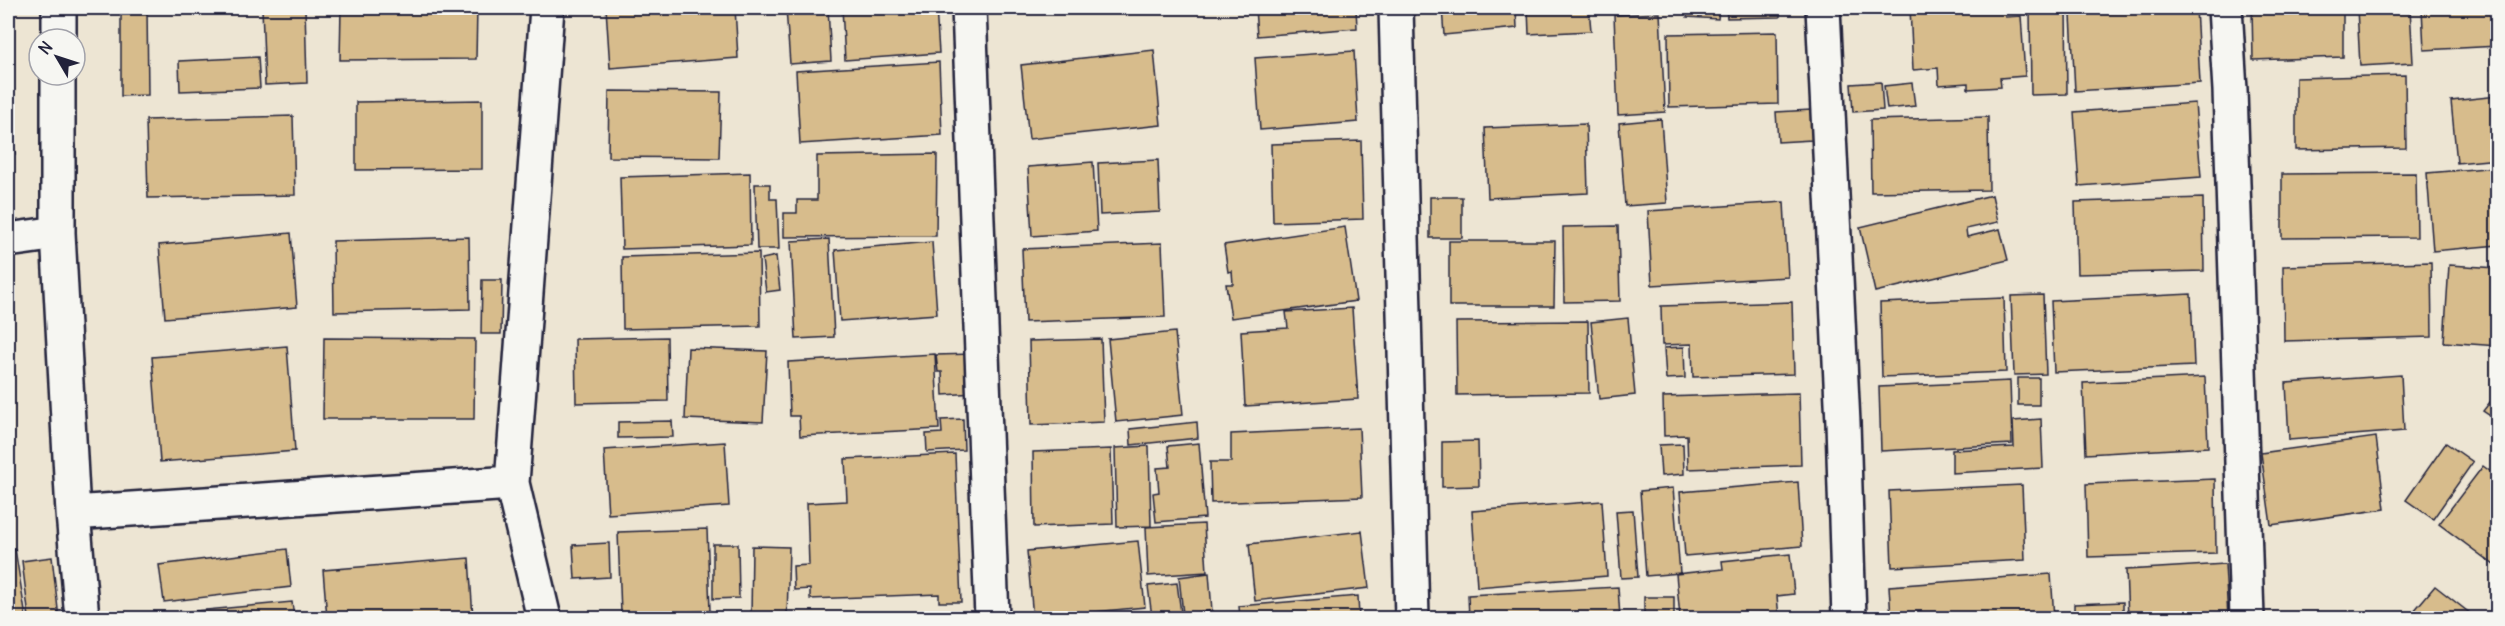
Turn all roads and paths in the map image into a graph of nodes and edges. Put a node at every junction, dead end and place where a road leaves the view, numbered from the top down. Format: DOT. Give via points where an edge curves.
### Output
graph roads {
  1 [pos="58,8"];
  2 [pos="547,8"];
  3 [pos="969,8"];
  4 [pos="1396,8"];
  5 [pos="1823,8"];
  6 [pos="2225,8"];
  7 [pos="58,27"];
  8 [pos="58,87"];
  9 [pos="58,233"];
  10 [pos="8,240"];
  11 [pos="513,483"];
  12 [pos="74,513"];
  13 [pos="82,618"];
  14 [pos="544,618"];
  15 [pos="992,618"];
  16 [pos="1412,618"];
  17 [pos="1849,618"];
  18 [pos="2247,618"];
  1 -- 7 [label="street"];
  2 -- 11 [label="street"];
  3 -- 15 [label="street"];
  4 -- 16 [label="street"];
  5 -- 17 [label="street"];
  6 -- 18 [label="street"];
  8 -- 9 [label="street"];
  9 -- 10 [label="street"];
  9 -- 12 [label="street"];
  11 -- 12 [label="street"];
  11 -- 14 [label="street"];
  12 -- 13 [label="street"];
}
